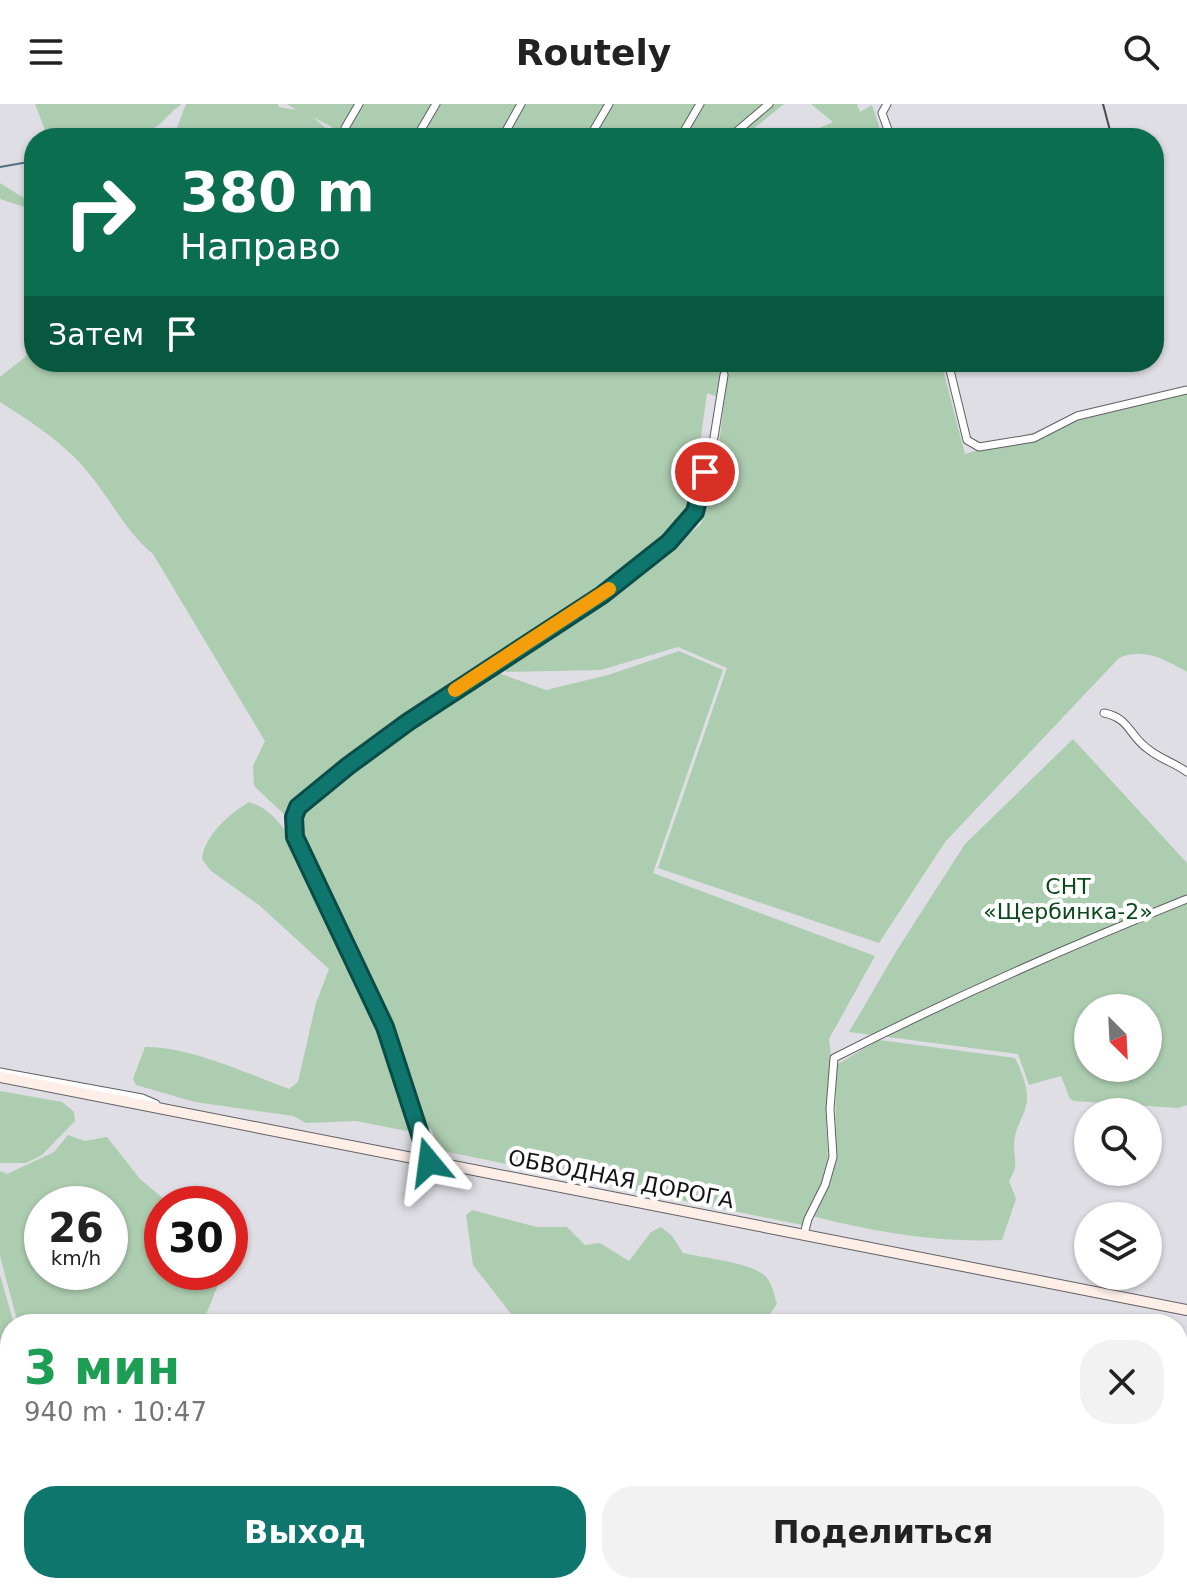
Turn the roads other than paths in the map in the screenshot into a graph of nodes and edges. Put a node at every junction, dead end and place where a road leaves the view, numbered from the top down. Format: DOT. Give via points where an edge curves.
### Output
graph roads {
  1 [pos="359,104"];
  2 [pos="436,104"];
  3 [pos="521,104"];
  4 [pos="609,104"];
  5 [pos="700,104"];
  6 [pos="769,104"];
  7 [pos="887,104"];
  8 [pos="345,128"];
  9 [pos="422,128"];
  10 [pos="508,128"];
  11 [pos="595,128"];
  12 [pos="686,128"];
  13 [pos="741,128"];
  14 [pos="887,128"];
  15 [pos="950,372"];
  16 [pos="724,375"];
  17 [pos="1187,390"];
  18 [pos="1104,713"];
  19 [pos="1187,772"];
  20 [pos="1187,899"];
  21 [pos="0,1074"];
  22 [pos="429,1162"];
  23 [pos="804,1234"];
  24 [pos="1187,1310"];
  1 -- 8 [label="street"];
  2 -- 9 [label="street"];
  3 -- 10 [label="street"];
  4 -- 11 [label="street"];
  5 -- 12 [label="street"];
  6 -- 13 [label="street"];
  7 -- 14 [label="street" via="882,113"];
  15 -- 17 [label="street" via="967,440 979,447 1034,438 1077,416"];
  16 -- 22 [label="street" via="711,456 695,512 683,528 602,595 348,766 298,807 294,817 295,837 385,1027"];
  18 -- 19 [label="street" via="1118,715 1147,749"];
  20 -- 23 [label="street" via="1034,962 834,1058 833,1157"];
  21 -- 22 [label="main road, ОБВОДНАЯ ДОРОГА"];
  22 -- 23 [label="main road, ОБВОДНАЯ ДОРОГА"];
  23 -- 24 [label="main road, ОБВОДНАЯ ДОРОГА"];
}
